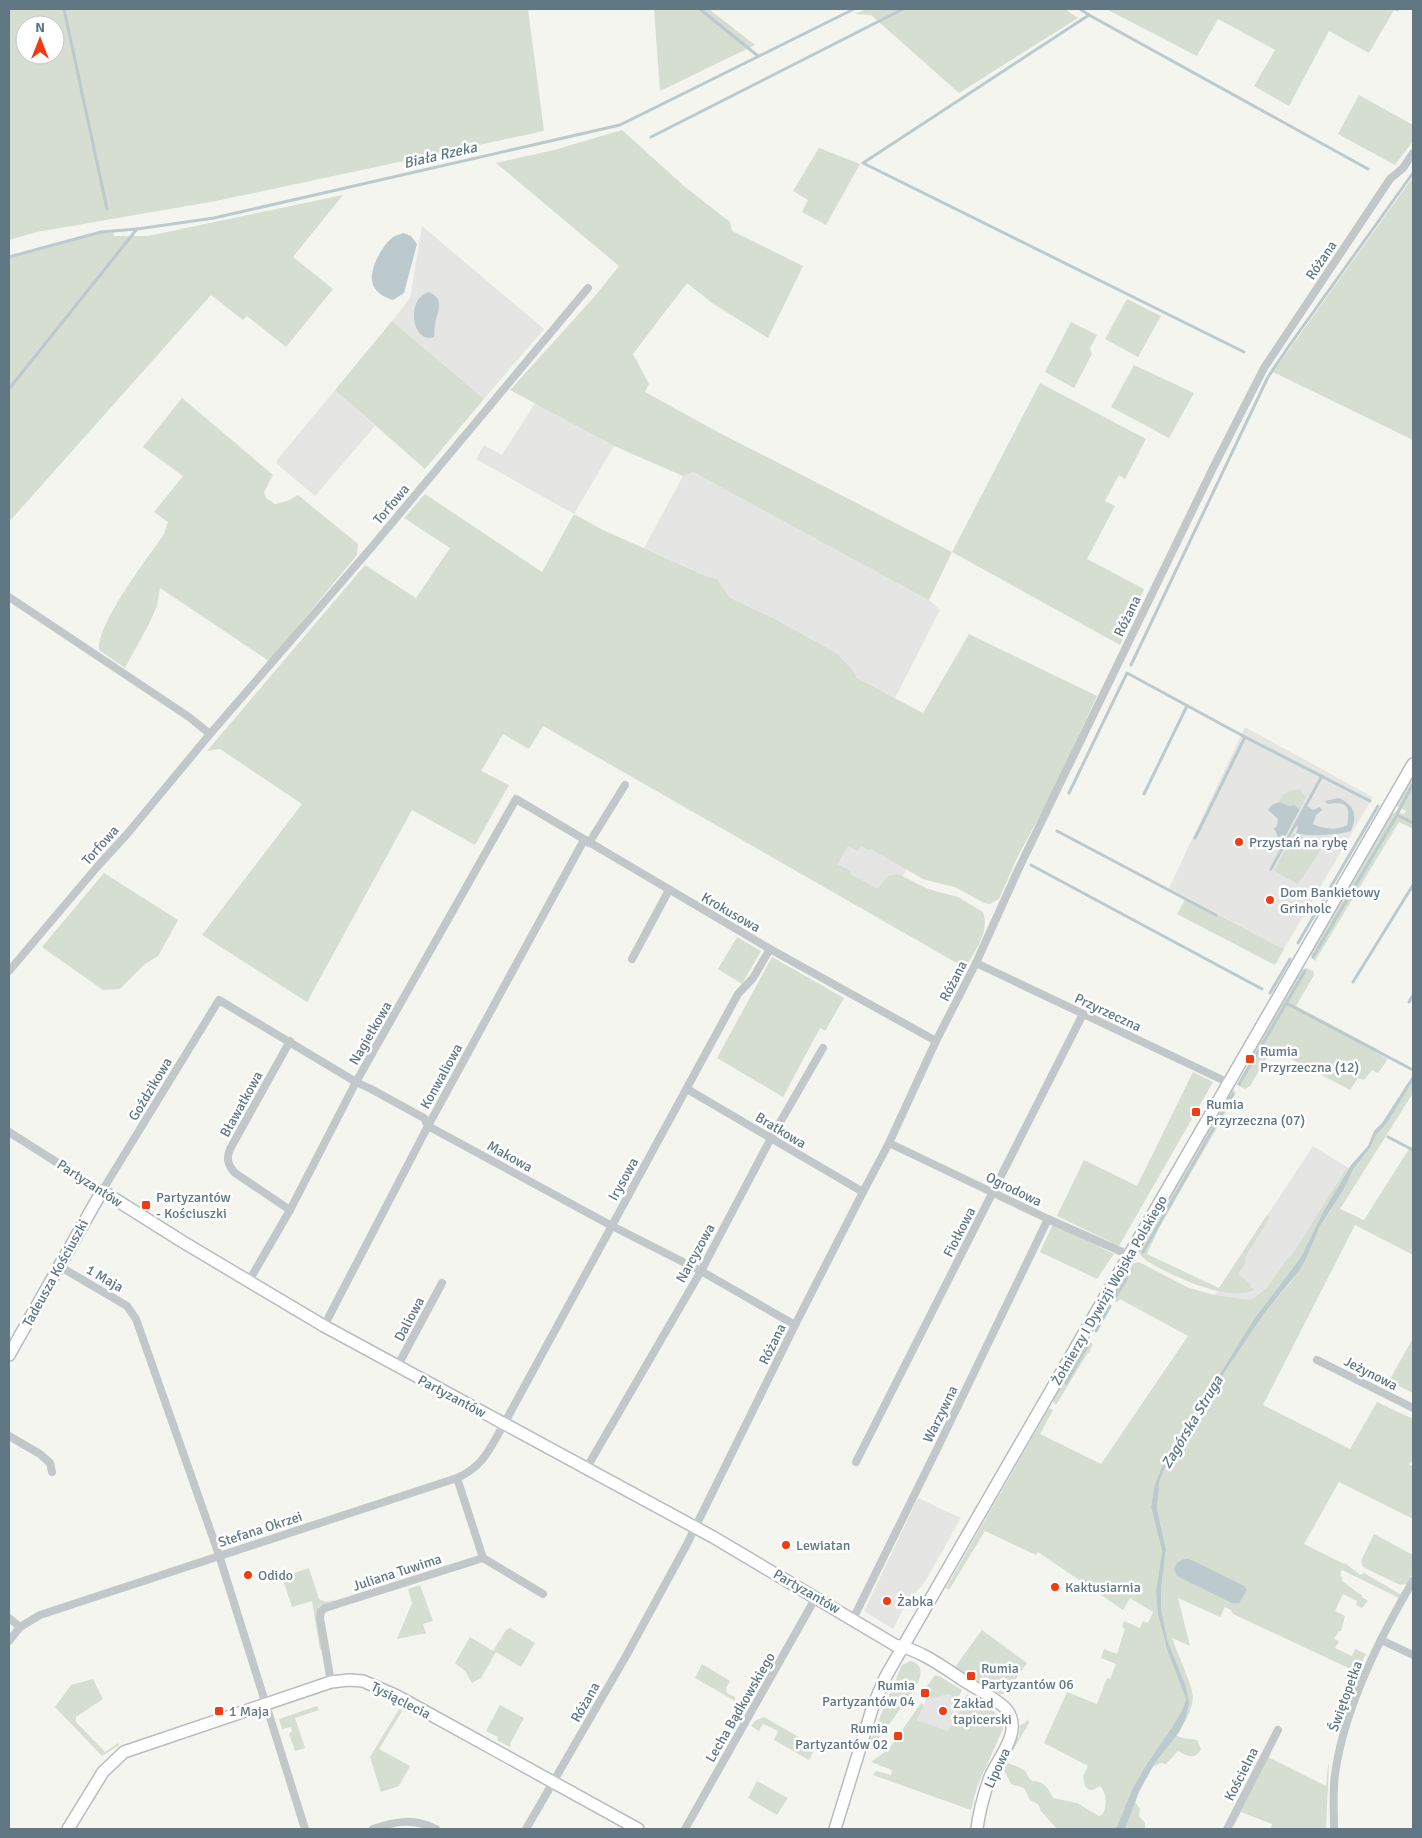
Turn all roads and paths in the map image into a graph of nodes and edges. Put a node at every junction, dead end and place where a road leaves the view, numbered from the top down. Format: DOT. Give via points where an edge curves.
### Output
graph roads {
  1 [pos="1413,153"];
  2 [pos="588,288"];
  3 [pos="9,597"];
  4 [pos="210,734"];
  5 [pos="1413,764"];
  6 [pos="625,785"];
  7 [pos="516,799"];
  8 [pos="587,842"];
  9 [pos="669,890"];
  10 [pos="770,949"];
  11 [pos="632,959"];
  12 [pos="976,963"];
  13 [pos="9,971"];
  14 [pos="219,1000"];
  15 [pos="1083,1014"];
  16 [pos="290,1041"];
  17 [pos="936,1041"];
  18 [pos="823,1048"];
  19 [pos="356,1082"];
  20 [pos="1229,1083"];
  21 [pos="687,1088"];
  22 [pos="428,1126"];
  23 [pos="9,1132"];
  24 [pos="771,1138"];
  25 [pos="889,1143"];
  26 [pos="102,1191"];
  27 [pos="862,1192"];
  28 [pos="993,1192"];
  29 [pos="290,1210"];
  30 [pos="1048,1219"];
  31 [pos="612,1226"];
  32 [pos="1128,1255"];
  33 [pos="59,1266"];
  34 [pos="701,1271"];
  35 [pos="248,1281"];
  36 [pos="442,1283"];
  37 [pos="795,1325"];
  38 [pos="324,1326"];
  39 [pos="9,1355"];
  40 [pos="1317,1360"];
  41 [pos="398,1367"];
  42 [pos="1413,1408"];
  43 [pos="504,1424"];
  44 [pos="9,1436"];
  45 [pos="856,1462"];
  46 [pos="586,1469"];
  47 [pos="52,1472"];
  48 [pos="457,1478"];
  49 [pos="695,1528"];
  50 [pos="219,1555"];
  51 [pos="483,1558"];
  52 [pos="1413,1581"];
  53 [pos="543,1594"];
  54 [pos="816,1597"];
  55 [pos="9,1618"];
  56 [pos="853,1618"];
  57 [pos="20,1627"];
  58 [pos="1381,1640"];
  59 [pos="9,1641"];
  60 [pos="903,1646"];
  61 [pos="1413,1655"];
  62 [pos="331,1682"];
  63 [pos="266,1704"];
  64 [pos="1278,1730"];
  65 [pos="553,1782"];
  66 [pos="68,1829"];
  67 [pos="304,1829"];
  68 [pos="373,1829"];
  69 [pos="436,1829"];
  70 [pos="526,1829"];
  71 [pos="638,1829"];
  72 [pos="685,1829"];
  73 [pos="835,1829"];
  74 [pos="977,1829"];
  75 [pos="1227,1829"];
  76 [pos="1334,1829"];
  1 -- 12 [label="street, Różana" via="1390,179 1264,368 1019,868"];
  2 -- 4 [label="street, Torfowa" via="371,548"];
  3 -- 4 [label="street"];
  4 -- 13 [label="street, Torfowa"];
  5 -- 20 [label="street, Żołnierzy I Dywizji Wojska Polskiego"];
  6 -- 8 [label="street, Konwaliowa"];
  7 -- 8 [label="street, Krokusowa"];
  7 -- 19 [label="street, Nagietkowa"];
  8 -- 9 [label="street, Krokusowa"];
  8 -- 22 [label="street, Konwaliowa"];
  9 -- 10 [label="street, Krokusowa"];
  9 -- 11 [label="street"];
  10 -- 17 [label="street, Krokusowa"];
  10 -- 21 [label="street, Irysowa" via="753,978 738,994"];
  12 -- 15 [label="street, Przyrzeczna"];
  12 -- 17 [label="street, Różana"];
  14 -- 16 [label="street, Makowa"];
  14 -- 26 [label="street, Goździkowa"];
  15 -- 20 [label="street, Przyrzeczna"];
  15 -- 28 [label="street, Fiołkowa"];
  16 -- 19 [label="street, Makowa"];
  16 -- 29 [label="street, Bławatkowa" via="230,1149 228,1160 235,1174"];
  17 -- 25 [label="street, Różana"];
  18 -- 24 [label="street, Narcyzowa"];
  19 -- 22 [label="street, Makowa" via="424,1118"];
  19 -- 29 [label="street, Nagietkowa"];
  20 -- 32 [label="street, Żołnierzy I Dywizji Wojska Polskiego"];
  21 -- 24 [label="street, Bratkowa"];
  21 -- 31 [label="street, Irysowa"];
  22 -- 31 [label="street, Makowa"];
  22 -- 38 [label="street, Konwaliowa"];
  23 -- 26 [label="street, Partyzantów"];
  24 -- 27 [label="street, Bratkowa"];
  24 -- 34 [label="street, Narcyzowa"];
  25 -- 27 [label="street, Różana"];
  25 -- 28 [label="street, Ogrodowa"];
  26 -- 33 [label="street, Tadeusza Kościuszki"];
  26 -- 35 [label="street, Partyzantów"];
  27 -- 37 [label="street, Różana"];
  28 -- 30 [label="street, Ogrodowa"];
  28 -- 45 [label="street, Fiołkowa"];
  29 -- 35 [label="street, Nagietkowa"];
  30 -- 32 [label="street, Ogrodowa"];
  30 -- 56 [label="street, Warzywna"];
  31 -- 34 [label="street, Makowa"];
  31 -- 43 [label="street, Irysowa"];
  32 -- 60 [label="street, Żołnierzy I Dywizji Wojska Polskiego"];
  33 -- 39 [label="street, Tadeusza Kościuszki"];
  33 -- 50 [label="street, 1 Maja" via="127,1306 136,1319"];
  34 -- 37 [label="street, Makowa"];
  34 -- 46 [label="street, Narcyzowa"];
  35 -- 38 [label="street, Partyzantów"];
  36 -- 41 [label="street, Daliowa"];
  37 -- 49 [label="street, Różana"];
  38 -- 41 [label="street, Partyzantów"];
  40 -- 42 [label="street, Jeżynowa"];
  41 -- 43 [label="street, Partyzantów"];
  43 -- 46 [label="street, Partyzantów"];
  43 -- 48 [label="street, Stefana Okrzei" via="480,1463"];
  44 -- 47 [label="street" via="40,1454 50,1464"];
  46 -- 49 [label="street, Partyzantów"];
  48 -- 50 [label="street, Stefana Okrzei"];
  48 -- 51 [label="street"];
  49 -- 54 [label="street, Partyzantów"];
  49 -- 65 [label="street, Różana"];
  50 -- 57 [label="street, Stefana Okrzei" via="40,1615"];
  50 -- 63 [label="street, 1 Maja"];
  51 -- 53 [label="street"];
  51 -- 62 [label="street, Juliana Tuwima" via="325,1608 320,1618"];
  52 -- 58 [label="street, Świętopełka"];
  54 -- 56 [label="street, Partyzantów"];
  54 -- 72 [label="street, Lecha Bądkowskiego"];
  55 -- 57 [label="street"];
  56 -- 60 [label="street, Partyzantów"];
  57 -- 59 [label="street, Stefana Okrzei"];
  58 -- 61 [label="street"];
  58 -- 76 [label="street, Świętopełka" via="1358,1687 1339,1751 1335,1770"];
  60 -- 73 [label="street, Żołnierzy I Dywizji Wojska Polskiego" via="873,1706"];
  60 -- 74 [label="street, Lipowa" via="988,1696 1010,1716 1012,1725 1008,1744 991,1775"];
  62 -- 63 [label="street, Tysiąclecia"];
  62 -- 65 [label="street, Tysiąclecia" via="364,1681"];
  63 -- 66 [label="street, Tysiąclecia" via="124,1752 103,1772"];
  63 -- 67 [label="street, 1 Maja"];
  64 -- 75 [label="street, Kościelna"];
  65 -- 70 [label="street, Różana"];
  65 -- 71 [label="street, Tysiąclecia"];
  68 -- 69 [label="street" via="411,1821"];
}
